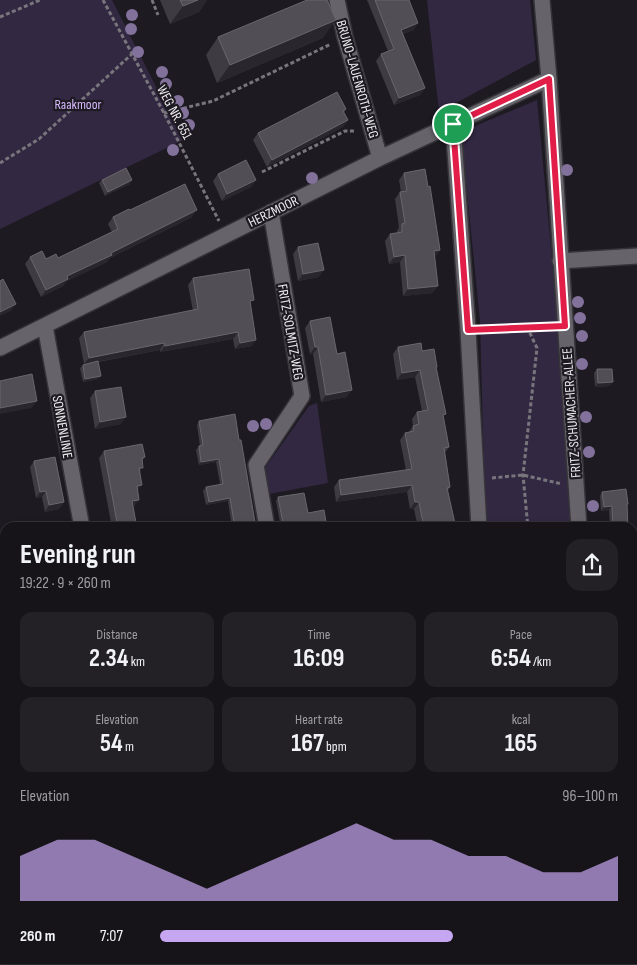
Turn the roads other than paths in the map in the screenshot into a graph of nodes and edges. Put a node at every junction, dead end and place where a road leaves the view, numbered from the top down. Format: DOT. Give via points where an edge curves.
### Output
graph roads {
  1 [pos="337,0"];
  2 [pos="542,0"];
  3 [pos="549,79"];
  4 [pos="453,124"];
  5 [pos="380,158"];
  6 [pos="271,212"];
  7 [pos="637,256"];
  8 [pos="560,261"];
  9 [pos="45,326"];
  10 [pos="0,348"];
  11 [pos="81,522"];
  12 [pos="266,522"];
  13 [pos="479,522"];
  14 [pos="579,522"];
  1 -- 5 [label="street, BRUNO-LAUENROTH-WEG"];
  2 -- 3 [label="street, FRITZ-SCHUMACHER-ALLEE"];
  3 -- 4 [label="street, HERZMOOR"];
  3 -- 8 [label="street, FRITZ-SCHUMACHER-ALLEE"];
  4 -- 5 [label="street, HERZMOOR"];
  4 -- 13 [label="street"];
  5 -- 6 [label="street, HERZMOOR"];
  6 -- 9 [label="street, HERZMOOR"];
  6 -- 12 [label="street, FRITZ-SOLMITZ-WEG" via="302,396 256,465"];
  7 -- 8 [label="street"];
  8 -- 14 [label="street, FRITZ-SCHUMACHER-ALLEE"];
  9 -- 10 [label="street, HERZMOOR"];
  9 -- 11 [label="street, SONNENLINIE"];
}
